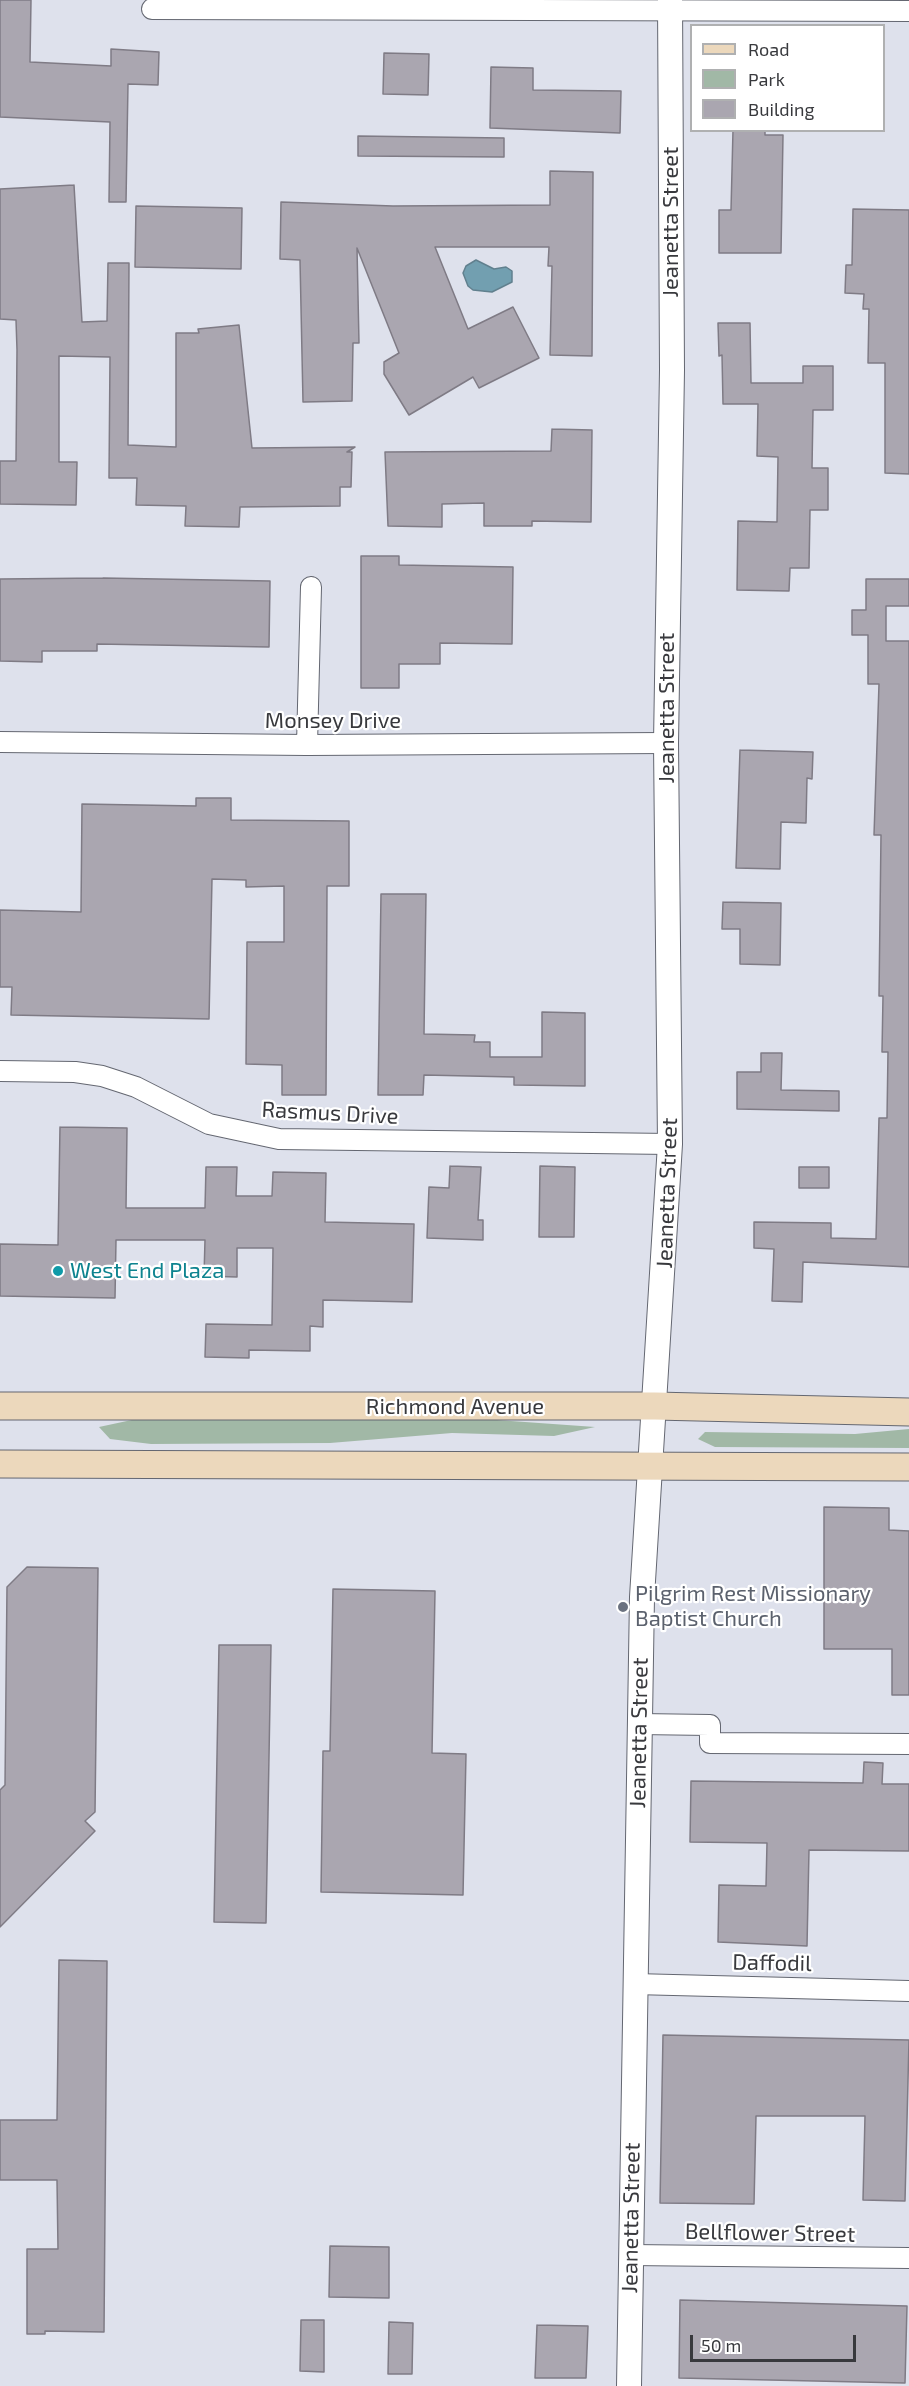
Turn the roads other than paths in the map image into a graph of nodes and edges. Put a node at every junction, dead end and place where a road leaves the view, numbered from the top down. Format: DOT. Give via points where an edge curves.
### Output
graph roads {
  1 [pos="670,5"];
  2 [pos="152,9"];
  3 [pos="909,12"];
  4 [pos="311,587"];
  5 [pos="0,742"];
  6 [pos="666,743"];
  7 [pos="307,746"];
  8 [pos="0,1071"];
  9 [pos="670,1144"];
  10 [pos="0,1406"];
  11 [pos="655,1407"];
  12 [pos="909,1412"];
  13 [pos="0,1464"];
  14 [pos="651,1466"];
  15 [pos="909,1467"];
  16 [pos="639,1724"];
  17 [pos="909,1744"];
  18 [pos="634,1984"];
  19 [pos="909,1991"];
  20 [pos="630,2255"];
  21 [pos="909,2258"];
  22 [pos="629,2386"];
  1 -- 2 [label="street"];
  1 -- 3 [label="street"];
  1 -- 6 [label="street, Jeanetta Street" via="672,370"];
  4 -- 7 [label="street"];
  5 -- 7 [label="street, Monsey Drive"];
  6 -- 7 [label="street, Monsey Drive"];
  6 -- 9 [label="street, Jeanetta Street"];
  8 -- 9 [label="street, Rasmus Drive" via="102,1076 136,1086 209,1124 279,1139"];
  9 -- 11 [label="street, Jeanetta Street"];
  10 -- 11 [label="main road, Richmond Avenue"];
  11 -- 12 [label="main road, Richmond Avenue"];
  11 -- 14 [label="street, Jeanetta Street"];
  13 -- 14 [label="main road"];
  14 -- 15 [label="main road"];
  14 -- 16 [label="street, Jeanetta Street"];
  16 -- 17 [label="street" via="710,1725 710,1743"];
  16 -- 18 [label="street, Jeanetta Street"];
  18 -- 19 [label="street, Daffodil"];
  18 -- 20 [label="street, Jeanetta Street"];
  20 -- 21 [label="street, Bellflower Street"];
  20 -- 22 [label="street, Jeanetta Street"];
}
